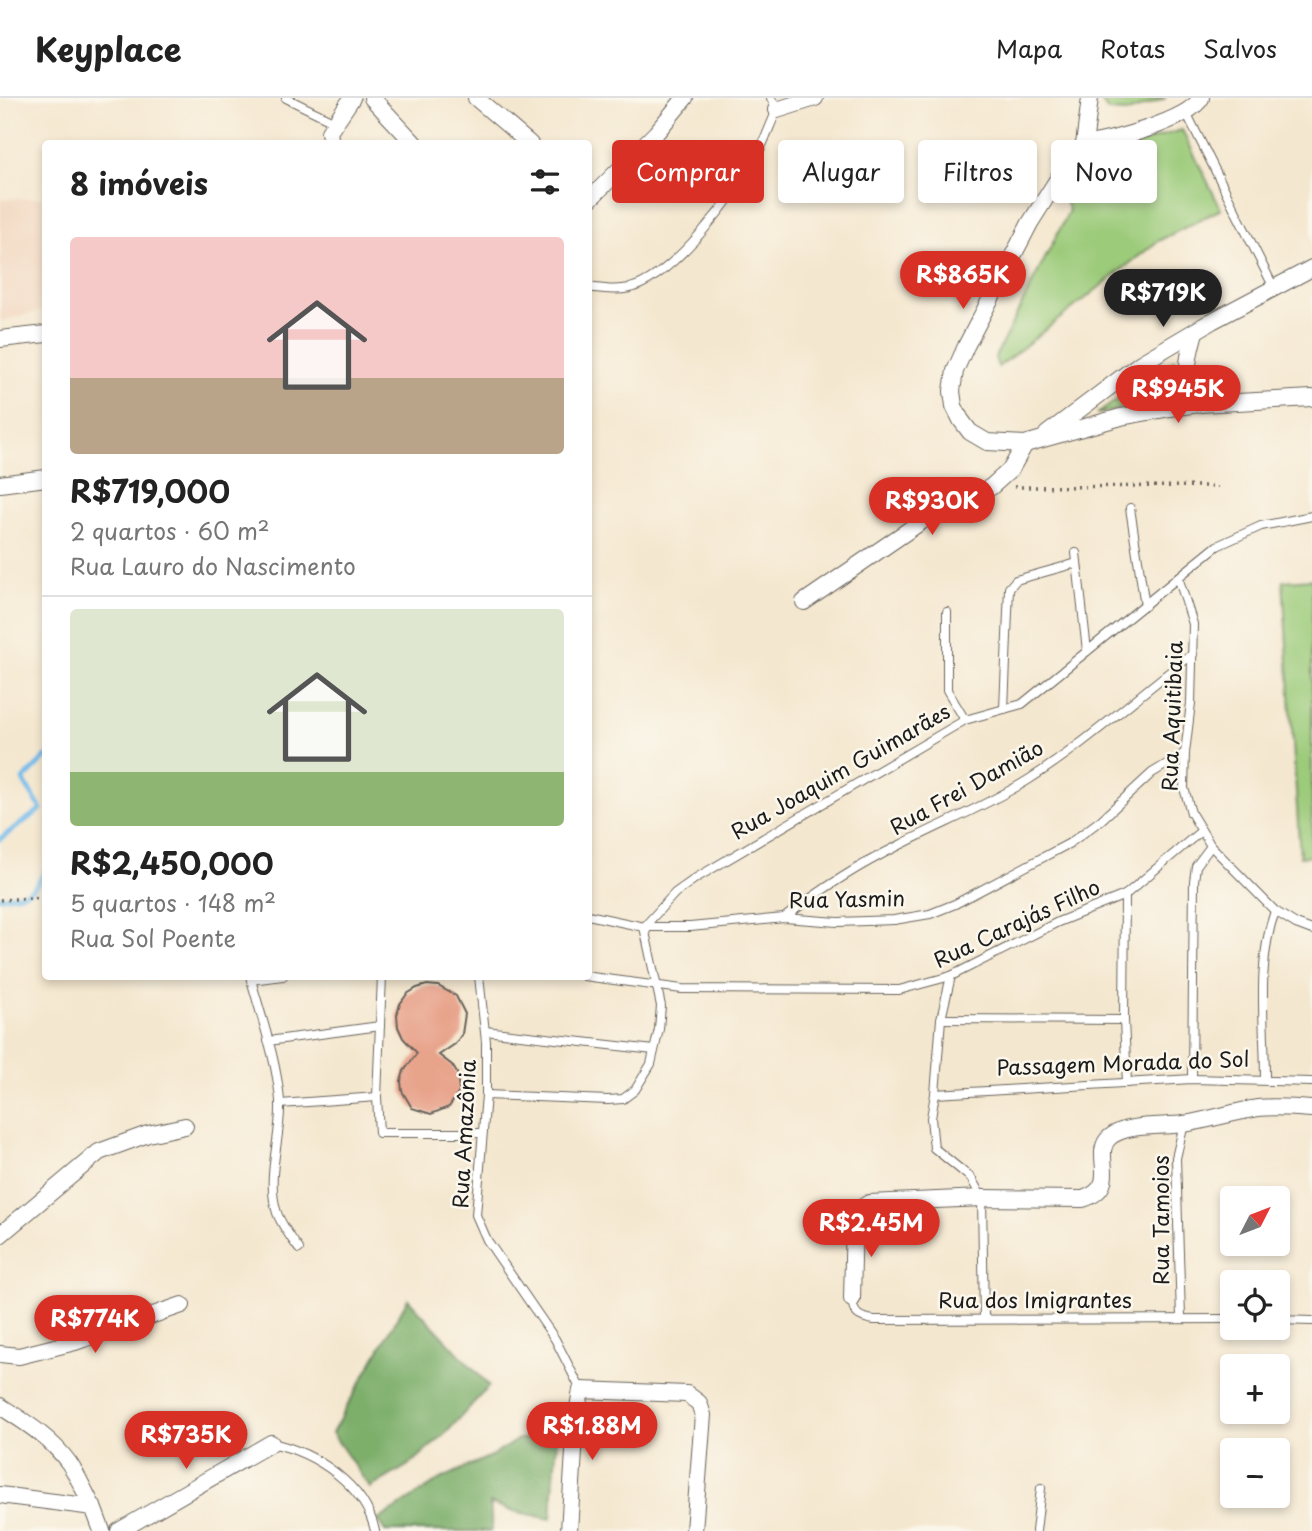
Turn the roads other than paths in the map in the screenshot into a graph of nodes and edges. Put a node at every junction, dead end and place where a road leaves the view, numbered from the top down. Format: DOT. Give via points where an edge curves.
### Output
graph roads {
  1 [pos="286,98"];
  2 [pos="352,98"];
  3 [pos="373,98"];
  4 [pos="476,98"];
  5 [pos="815,98"];
  6 [pos="1090,98"];
  7 [pos="1201,98"];
  8 [pos="684,99"];
  9 [pos="774,104"];
  10 [pos="1186,112"];
  11 [pos="335,122"];
  12 [pos="330,140"];
  13 [pos="411,140"];
  14 [pos="525,140"];
  15 [pos="1085,140"];
  16 [pos="1116,140"];
  17 [pos="1051,190"];
  18 [pos="592,193"];
  19 [pos="1312,268"];
  20 [pos="592,287"];
  21 [pos="1275,288"];
  22 [pos="1195,332"];
  23 [pos="42,334"];
  24 [pos="0,339"];
  25 [pos="1312,398"];
  26 [pos="1199,404"];
  27 [pos="1058,430"];
  28 [pos="1025,444"];
  29 [pos="42,479"];
  30 [pos="0,484"];
  31 [pos="1130,508"];
  32 [pos="1312,516"];
  33 [pos="1076,553"];
  34 [pos="1077,563"];
  35 [pos="1178,577"];
  36 [pos="804,603"];
  37 [pos="1145,606"];
  38 [pos="947,612"];
  39 [pos="1087,651"];
  40 [pos="1193,654"];
  41 [pos="1004,709"];
  42 [pos="965,720"];
  43 [pos="1185,754"];
  44 [pos="1201,831"];
  45 [pos="1211,846"];
  46 [pos="1125,895"];
  47 [pos="1275,911"];
  48 [pos="592,916"];
  49 [pos="784,918"];
  50 [pos="644,927"];
  51 [pos="1312,930"];
  52 [pos="951,976"];
  53 [pos="592,977"];
  54 [pos="251,980"];
  55 [pos="382,980"];
  56 [pos="479,980"];
  57 [pos="657,985"];
  58 [pos="941,1019"];
  59 [pos="1124,1020"];
  60 [pos="380,1026"];
  61 [pos="485,1031"];
  62 [pos="268,1041"];
  63 [pos="654,1050"];
  64 [pos="1192,1079"];
  65 [pos="1265,1079"];
  66 [pos="1312,1082"];
  67 [pos="1127,1083"];
  68 [pos="935,1094"];
  69 [pos="486,1095"];
  70 [pos="377,1097"];
  71 [pos="280,1104"];
  72 [pos="1312,1108"];
  73 [pos="1184,1124"];
  74 [pos="185,1126"];
  75 [pos="481,1133"];
  76 [pos="982,1199"];
  77 [pos="0,1235"];
  78 [pos="299,1250"];
  79 [pos="852,1299"];
  80 [pos="182,1305"];
  81 [pos="1181,1318"];
  82 [pos="985,1319"];
  83 [pos="1220,1319"];
  84 [pos="1290,1320"];
  85 [pos="1312,1321"];
  86 [pos="0,1354"];
  87 [pos="580,1390"];
  88 [pos="0,1406"];
  89 [pos="271,1443"];
  90 [pos="1041,1488"];
  91 [pos="0,1495"];
  92 [pos="93,1507"];
  93 [pos="102,1531"];
  94 [pos="119,1531"];
  95 [pos="375,1531"];
  96 [pos="569,1531"];
  97 [pos="694,1531"];
  98 [pos="1036,1531"];
  1 -- 11 [label="lane"];
  2 -- 11 [label="street"];
  3 -- 13 [label="street"];
  4 -- 14 [label="street"];
  5 -- 9 [label="street"];
  6 -- 15 [label="street"];
  7 -- 10 [label="street"];
  8 -- 18 [label="street" via="656,133"];
  9 -- 20 [label="lane" via="759,153 741,183 676,259 632,288"];
  10 -- 16 [label="street"];
  10 -- 21 [label="lane"];
  11 -- 12 [label="street"];
  17 -- 28 [label="street" via="966,345 953,391 954,406 970,432 987,442"];
  19 -- 21 [label="street"];
  21 -- 22 [label="street"];
  22 -- 26 [label="street" via="1186,361 1189,384"];
  22 -- 27 [label="street" via="1141,363"];
  23 -- 24 [label="street"];
  25 -- 26 [label="street"];
  26 -- 27 [label="street"];
  27 -- 28 [label="street"];
  28 -- 36 [label="street" via="1011,469 990,487 922,522"];
  29 -- 30 [label="street"];
  31 -- 37 [label="lane"];
  32 -- 35 [label="lane, Rua Joaquim Guimarães" via="1240,534"];
  33 -- 34 [label="lane"];
  34 -- 39 [label="lane"];
  34 -- 41 [label="lane" via="1016,580 1009,588"];
  35 -- 37 [label="lane, Rua Joaquim Guimarães"];
  35 -- 40 [label="lane, Rua Aquitibaia" via="1193,625"];
  37 -- 39 [label="lane, Rua Joaquim Guimarães"];
  38 -- 42 [label="lane" via="947,690"];
  39 -- 41 [label="lane, Rua Joaquim Guimarães" via="1022,704"];
  40 -- 43 [label="lane, Rua Aquitibaia"];
  40 -- 49 [label="lane, Rua Frei Damião" via="1029,779 856,869"];
  41 -- 42 [label="lane, Rua Joaquim Guimarães"];
  42 -- 50 [label="lane, Rua Joaquim Guimarães" via="696,877"];
  43 -- 44 [label="lane, Rua Aquitibaia" via="1184,788"];
  43 -- 49 [label="lane, Rua Yasmin" via="1152,773 1070,844 955,904 894,920"];
  44 -- 45 [label="lane, Rua Aquitibaia"];
  44 -- 46 [label="lane, Rua Carajás Filho"];
  45 -- 47 [label="lane, Rua Aquitibaia"];
  45 -- 64 [label="lane" via="1196,866 1194,880"];
  46 -- 52 [label="lane, Rua Carajás Filho" via="1058,922"];
  46 -- 59 [label="lane"];
  47 -- 51 [label="lane, Rua Aquitibaia"];
  47 -- 65 [label="lane" via="1264,961"];
  48 -- 50 [label="lane, Rua Yasmin"];
  49 -- 50 [label="lane, Rua Yasmin"];
  50 -- 57 [label="lane"];
  52 -- 57 [label="lane, Rua Carajás Filho" via="899,990"];
  52 -- 58 [label="lane"];
  53 -- 57 [label="lane, Rua Carajás Filho"];
  54 -- 62 [label="lane"];
  55 -- 60 [label="lane"];
  56 -- 61 [label="lane, Rua Amazônia"];
  57 -- 63 [label="lane" via="661,1006"];
  58 -- 59 [label="lane"];
  58 -- 68 [label="lane"];
  59 -- 67 [label="lane"];
  60 -- 62 [label="lane"];
  60 -- 70 [label="lane"];
  61 -- 63 [label="lane"];
  61 -- 69 [label="lane, Rua Amazônia"];
  62 -- 71 [label="lane"];
  63 -- 69 [label="lane" via="642,1081 623,1099"];
  64 -- 65 [label="lane, Passagem Morada do Sol"];
  64 -- 67 [label="lane, Passagem Morada do Sol"];
  65 -- 66 [label="lane, Passagem Morada do Sol"];
  67 -- 68 [label="lane, Passagem Morada do Sol"];
  68 -- 76 [label="lane" via="930,1118 934,1148 971,1178"];
  69 -- 75 [label="lane, Rua Amazônia"];
  70 -- 71 [label="lane"];
  70 -- 75 [label="lane" via="379,1133"];
  71 -- 78 [label="lane" via="273,1199"];
  72 -- 73 [label="street" via="1260,1108"];
  73 -- 76 [label="street" via="1121,1130 1108,1139 1104,1179 1095,1195 1083,1199"];
  73 -- 81 [label="lane, Rua Tamoios" via="1176,1158"];
  74 -- 77 [label="street" via="99,1153"];
  75 -- 87 [label="lane, Rua Amazônia" via="476,1215 487,1240 555,1339"];
  76 -- 79 [label="street" via="869,1203 857,1211"];
  76 -- 82 [label="lane"];
  79 -- 82 [label="lane, Rua dos Imigrantes" via="853,1309 863,1318"];
  80 -- 86 [label="street" via="75,1342 19,1356"];
  81 -- 82 [label="lane, Rua dos Imigrantes"];
  81 -- 83 [label="lane, Rua dos Imigrantes"];
  84 -- 85 [label="lane"];
  87 -- 96 [label="street"];
  87 -- 97 [label="street" via="687,1394 699,1403 703,1415"];
  88 -- 92 [label="street" via="56,1448"];
  89 -- 94 [label="street"];
  89 -- 95 [label="lane" via="322,1463 341,1479 362,1499"];
  90 -- 98 [label="lane"];
  91 -- 92 [label="street"];
  92 -- 93 [label="street"];
}
